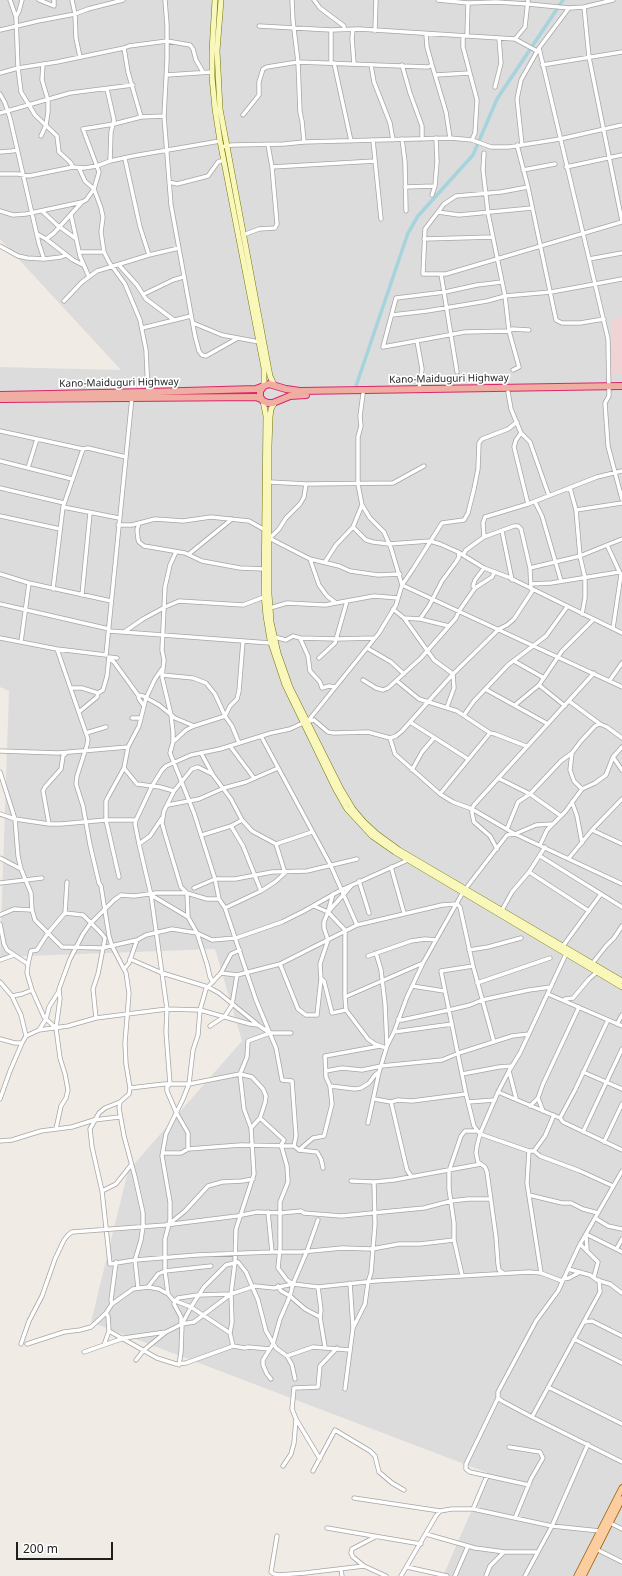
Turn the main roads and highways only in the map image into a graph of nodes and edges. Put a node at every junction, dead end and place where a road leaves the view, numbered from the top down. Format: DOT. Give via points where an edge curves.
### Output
graph roads {
  1 [pos="215,0"];
  2 [pos="221,0"];
  3 [pos="224,147"];
  4 [pos="275,386"];
  5 [pos="622,386"];
  6 [pos="263,387"];
  7 [pos="609,388"];
  8 [pos="622,390"];
  9 [pos="443,391"];
  10 [pos="0,395"];
  11 [pos="132,395"];
  12 [pos="0,400"];
  13 [pos="262,400"];
  14 [pos="276,402"];
  15 [pos="306,722"];
  16 [pos="464,890"];
  17 [pos="622,981"];
  18 [pos="622,987"];
  19 [pos="622,1489"];
  20 [pos="622,1499"];
  21 [pos="595,1548"];
  22 [pos="577,1576"];
  23 [pos="584,1576"];
  1 -- 3 [label="main road" via="212,72 220,141"];
  2 -- 3 [label="main road" via="217,77"];
  3 -- 4 [label="main road" via="270,376"];
  3 -- 6 [label="main road" via="224,160 259,342 264,374"];
  4 -- 6 [label="highway" via="269,384"];
  4 -- 9 [label="highway, Kano-Maiduguri Highway" via="300,391"];
  4 -- 14 [label="highway" via="280,392"];
  5 -- 7 [label="highway, Kano-Maiduguri Highway"];
  6 -- 11 [label="highway, Kano-Maiduguri Highway" via="148,392"];
  6 -- 13 [label="highway" via="260,391"];
  7 -- 8 [label="highway, Kano-Maiduguri Highway"];
  7 -- 9 [label="highway, Kano-Maiduguri Highway"];
  7 -- 9 [label="highway, Kano-Maiduguri Highway" via="508,392"];
  9 -- 14 [label="highway, Kano-Maiduguri Highway" via="295,395"];
  10 -- 11 [label="highway, Kano-Maiduguri Highway"];
  11 -- 12 [label="highway, Kano-Maiduguri Highway"];
  11 -- 13 [label="highway, Kano-Maiduguri Highway" via="256,397"];
  13 -- 14 [label="highway" via="268,403"];
  13 -- 15 [label="main road" via="266,416 266,622 270,643 285,685"];
  14 -- 15 [label="main road" via="271,409 270,417 270,608 278,653"];
  15 -- 16 [label="main road" via="341,789 364,822 399,850"];
  15 -- 16 [label="main road" via="347,809 372,836 408,860"];
  16 -- 17 [label="main road"];
  16 -- 18 [label="main road"];
  19 -- 21 [label="main road" via="600,1530"];
  20 -- 21 [label="main road"];
  21 -- 22 [label="main road"];
  21 -- 23 [label="main road"];
}
